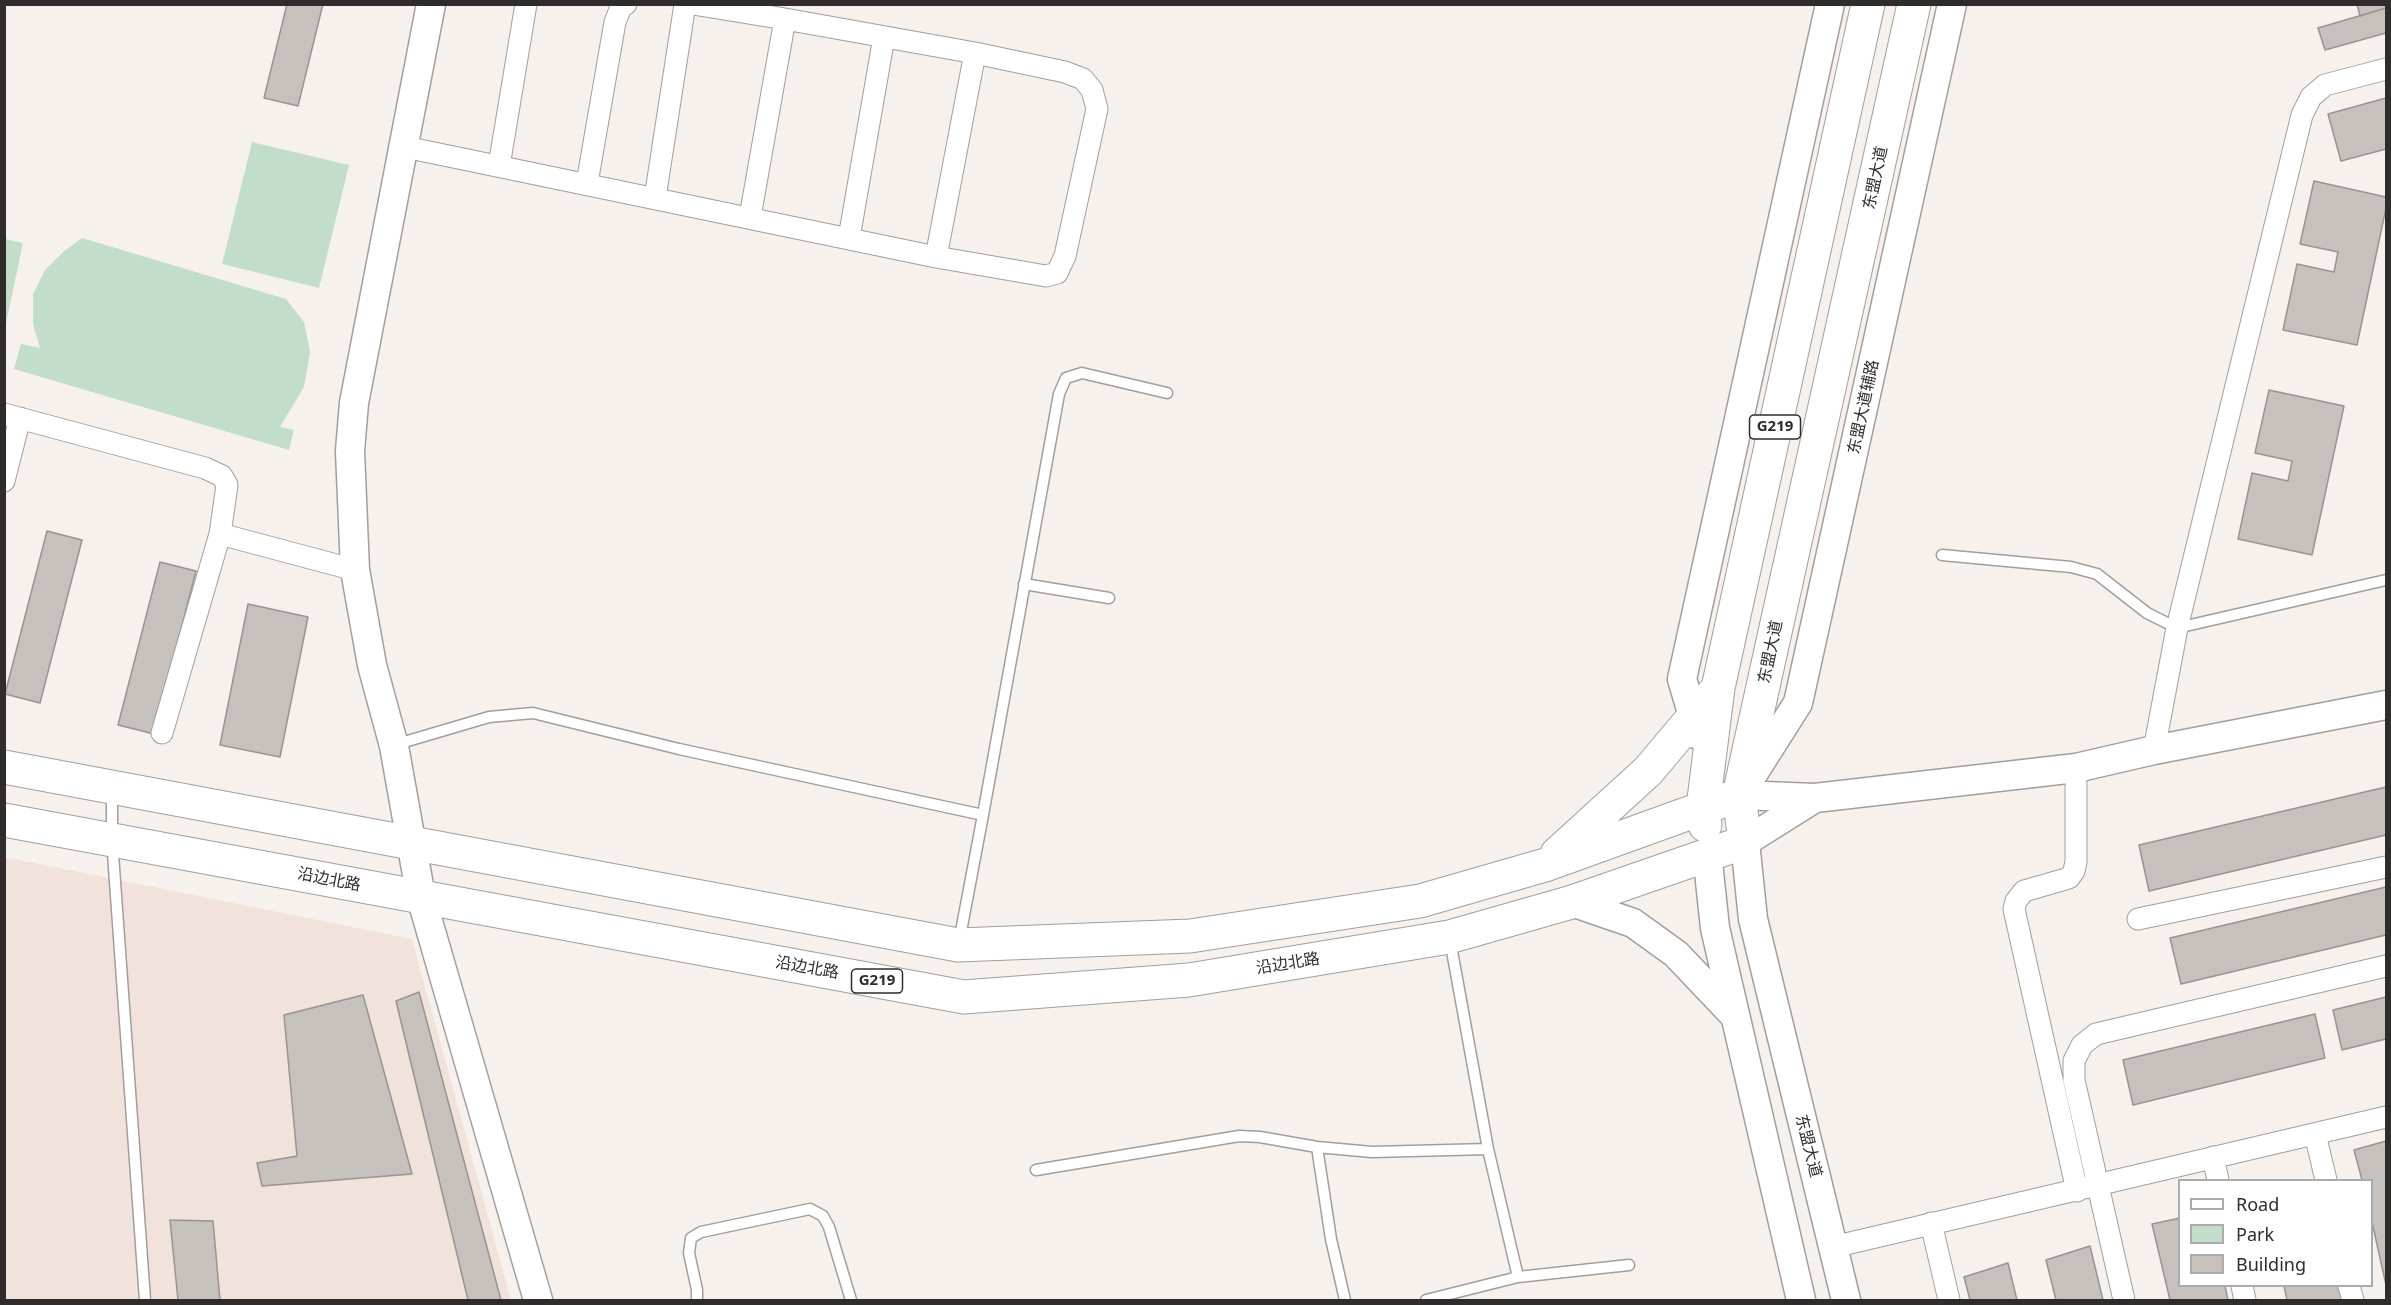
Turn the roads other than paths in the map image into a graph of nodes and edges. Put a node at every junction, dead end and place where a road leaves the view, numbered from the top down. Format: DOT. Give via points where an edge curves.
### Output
graph roads {
  1 [pos="431,4"];
  2 [pos="526,4"];
  3 [pos="626,4"];
  4 [pos="685,4"];
  5 [pos="693,4"];
  6 [pos="1830,4"];
  7 [pos="1868,4"];
  8 [pos="1914,4"];
  9 [pos="1953,4"];
  10 [pos="785,19"];
  11 [pos="884,37"];
  12 [pos="975,53"];
  13 [pos="2386,69"];
  14 [pos="405,147"];
  15 [pos="500,166"];
  16 [pos="587,183"];
  17 [pos="655,198"];
  18 [pos="750,217"];
  19 [pos="849,238"];
  20 [pos="936,257"];
  21 [pos="1167,393"];
  22 [pos="12,416"];
  23 [pos="4,481"];
  24 [pos="220,534"];
  25 [pos="1942,555"];
  26 [pos="356,570"];
  27 [pos="2386,579"];
  28 [pos="1024,584"];
  29 [pos="1109,598"];
  30 [pos="2177,627"];
  31 [pos="1718,687"];
  32 [pos="2386,705"];
  33 [pos="1693,716"];
  34 [pos="162,733"];
  35 [pos="394,746"];
  36 [pos="2154,750"];
  37 [pos="4,767"];
  38 [pos="2076,768"];
  39 [pos="112,787"];
  40 [pos="1739,795"];
  41 [pos="1815,798"];
  42 [pos="1703,807"];
  43 [pos="983,815"];
  44 [pos="4,820"];
  45 [pos="112,840"];
  46 [pos="411,842"];
  47 [pos="1744,842"];
  48 [pos="1707,853"];
  49 [pos="1545,865"];
  50 [pos="2386,867"];
  51 [pos="421,897"];
  52 [pos="1572,902"];
  53 [pos="2138,919"];
  54 [pos="1449,937"];
  55 [pos="958,945"];
  56 [pos="2386,966"];
  57 [pos="1735,1016"];
  58 [pos="2386,1117"];
  59 [pos="2315,1134"];
  60 [pos="1317,1147"];
  61 [pos="1488,1149"];
  62 [pos="2213,1157"];
  63 [pos="1036,1170"];
  64 [pos="2218,1179"];
  65 [pos="2326,1179"];
  66 [pos="2087,1188"];
  67 [pos="1931,1223"];
  68 [pos="1833,1247"];
  69 [pos="1629,1265"];
  70 [pos="1518,1277"];
  71 [pos="146,1300"];
  72 [pos="538,1300"];
  73 [pos="697,1300"];
  74 [pos="851,1300"];
  75 [pos="1345,1300"];
  76 [pos="1426,1300"];
  77 [pos="1801,1300"];
  78 [pos="1846,1300"];
  79 [pos="1948,1300"];
  80 [pos="2124,1300"];
  1 -- 14 [label="street"];
  2 -- 15 [label="street"];
  3 -- 16 [label="street" via="615,22"];
  4 -- 17 [label="street"];
  5 -- 10 [label="street"];
  6 -- 33 [label="street" via="1682,679"];
  7 -- 31 [label="highway, G219"];
  8 -- 40 [label="highway, 东盟大道 / G219"];
  9 -- 40 [label="street, 东盟大道辅路" via="1798,703"];
  10 -- 11 [label="street"];
  10 -- 18 [label="street"];
  11 -- 12 [label="street"];
  11 -- 19 [label="street"];
  12 -- 20 [label="street"];
  12 -- 20 [label="street" via="1083,79 1092,90 1097,109 1065,256 1057,273 1046,276"];
  13 -- 30 [label="street" via="2325,85 2311,97 2302,115"];
  14 -- 15 [label="street"];
  14 -- 26 [label="street" via="354,403 350,452"];
  15 -- 16 [label="street"];
  16 -- 17 [label="street"];
  17 -- 18 [label="street"];
  18 -- 19 [label="street"];
  19 -- 20 [label="street"];
  21 -- 28 [label="lane" via="1082,373 1066,378 1059,394"];
  22 -- 23 [label="street"];
  22 -- 24 [label="street" via="189,463 222,476 227,486"];
  24 -- 26 [label="street"];
  24 -- 34 [label="street"];
  25 -- 30 [label="lane" via="2071,567 2097,574 2148,613"];
  26 -- 35 [label="street" via="372,666"];
  27 -- 30 [label="lane"];
  28 -- 29 [label="lane"];
  28 -- 43 [label="lane"];
  30 -- 36 [label="street"];
  31 -- 33 [label="highway"];
  31 -- 42 [label="highway, G219"];
  32 -- 36 [label="street"];
  33 -- 42 [label="street"];
  33 -- 49 [label="highway" via="1648,771"];
  35 -- 43 [label="lane" via="489,717 533,713"];
  35 -- 46 [label="street"];
  36 -- 38 [label="street"];
  37 -- 39 [label="highway"];
  38 -- 41 [label="street"];
  38 -- 66 [label="street" via="2074,871 2069,878 2024,891 2014,909"];
  39 -- 45 [label="lane"];
  39 -- 46 [label="highway"];
  40 -- 41 [label="street"];
  40 -- 42 [label="highway"];
  40 -- 47 [label="highway, 东盟大道 / G219"];
  41 -- 47 [label="street"];
  42 -- 48 [label="highway, G219"];
  42 -- 49 [label="highway"];
  43 -- 55 [label="lane"];
  44 -- 45 [label="highway, 沿边北路 / G219"];
  45 -- 51 [label="highway, 沿边北路 / G219"];
  45 -- 71 [label="lane"];
  46 -- 51 [label="street"];
  46 -- 55 [label="highway"];
  47 -- 48 [label="highway, 沿边北路 / G219"];
  47 -- 68 [label="street, 东盟大道" via="1753,919"];
  48 -- 52 [label="highway, 沿边北路 / G219"];
  48 -- 57 [label="street" via="1715,928"];
  49 -- 55 [label="highway" via="1420,901 1190,936"];
  50 -- 53 [label="street"];
  51 -- 54 [label="highway, 沿边北路 / G219" via="964,997 1189,980"];
  51 -- 72 [label="street"];
  52 -- 54 [label="highway, 沿边北路 / G219"];
  52 -- 57 [label="street" via="1634,923 1676,954"];
  54 -- 61 [label="lane"];
  56 -- 66 [label="street" via="2096,1034 2082,1045 2074,1061"];
  57 -- 77 [label="street"];
  58 -- 59 [label="street"];
  59 -- 62 [label="street"];
  59 -- 65 [label="street"];
  60 -- 61 [label="lane" via="1372,1152"];
  60 -- 63 [label="lane" via="1239,1136"];
  60 -- 75 [label="lane"];
  61 -- 70 [label="lane"];
  62 -- 64 [label="street"];
  62 -- 66 [label="street"];
  66 -- 67 [label="street"];
  66 -- 80 [label="street"];
  67 -- 68 [label="street"];
  67 -- 79 [label="street"];
  68 -- 78 [label="street, 东盟大道"];
  69 -- 70 [label="lane"];
  70 -- 76 [label="lane"];
  73 -- 74 [label="lane" via="689,1253 691,1238 701,1232 810,1209 823,1216 829,1227"];
}
